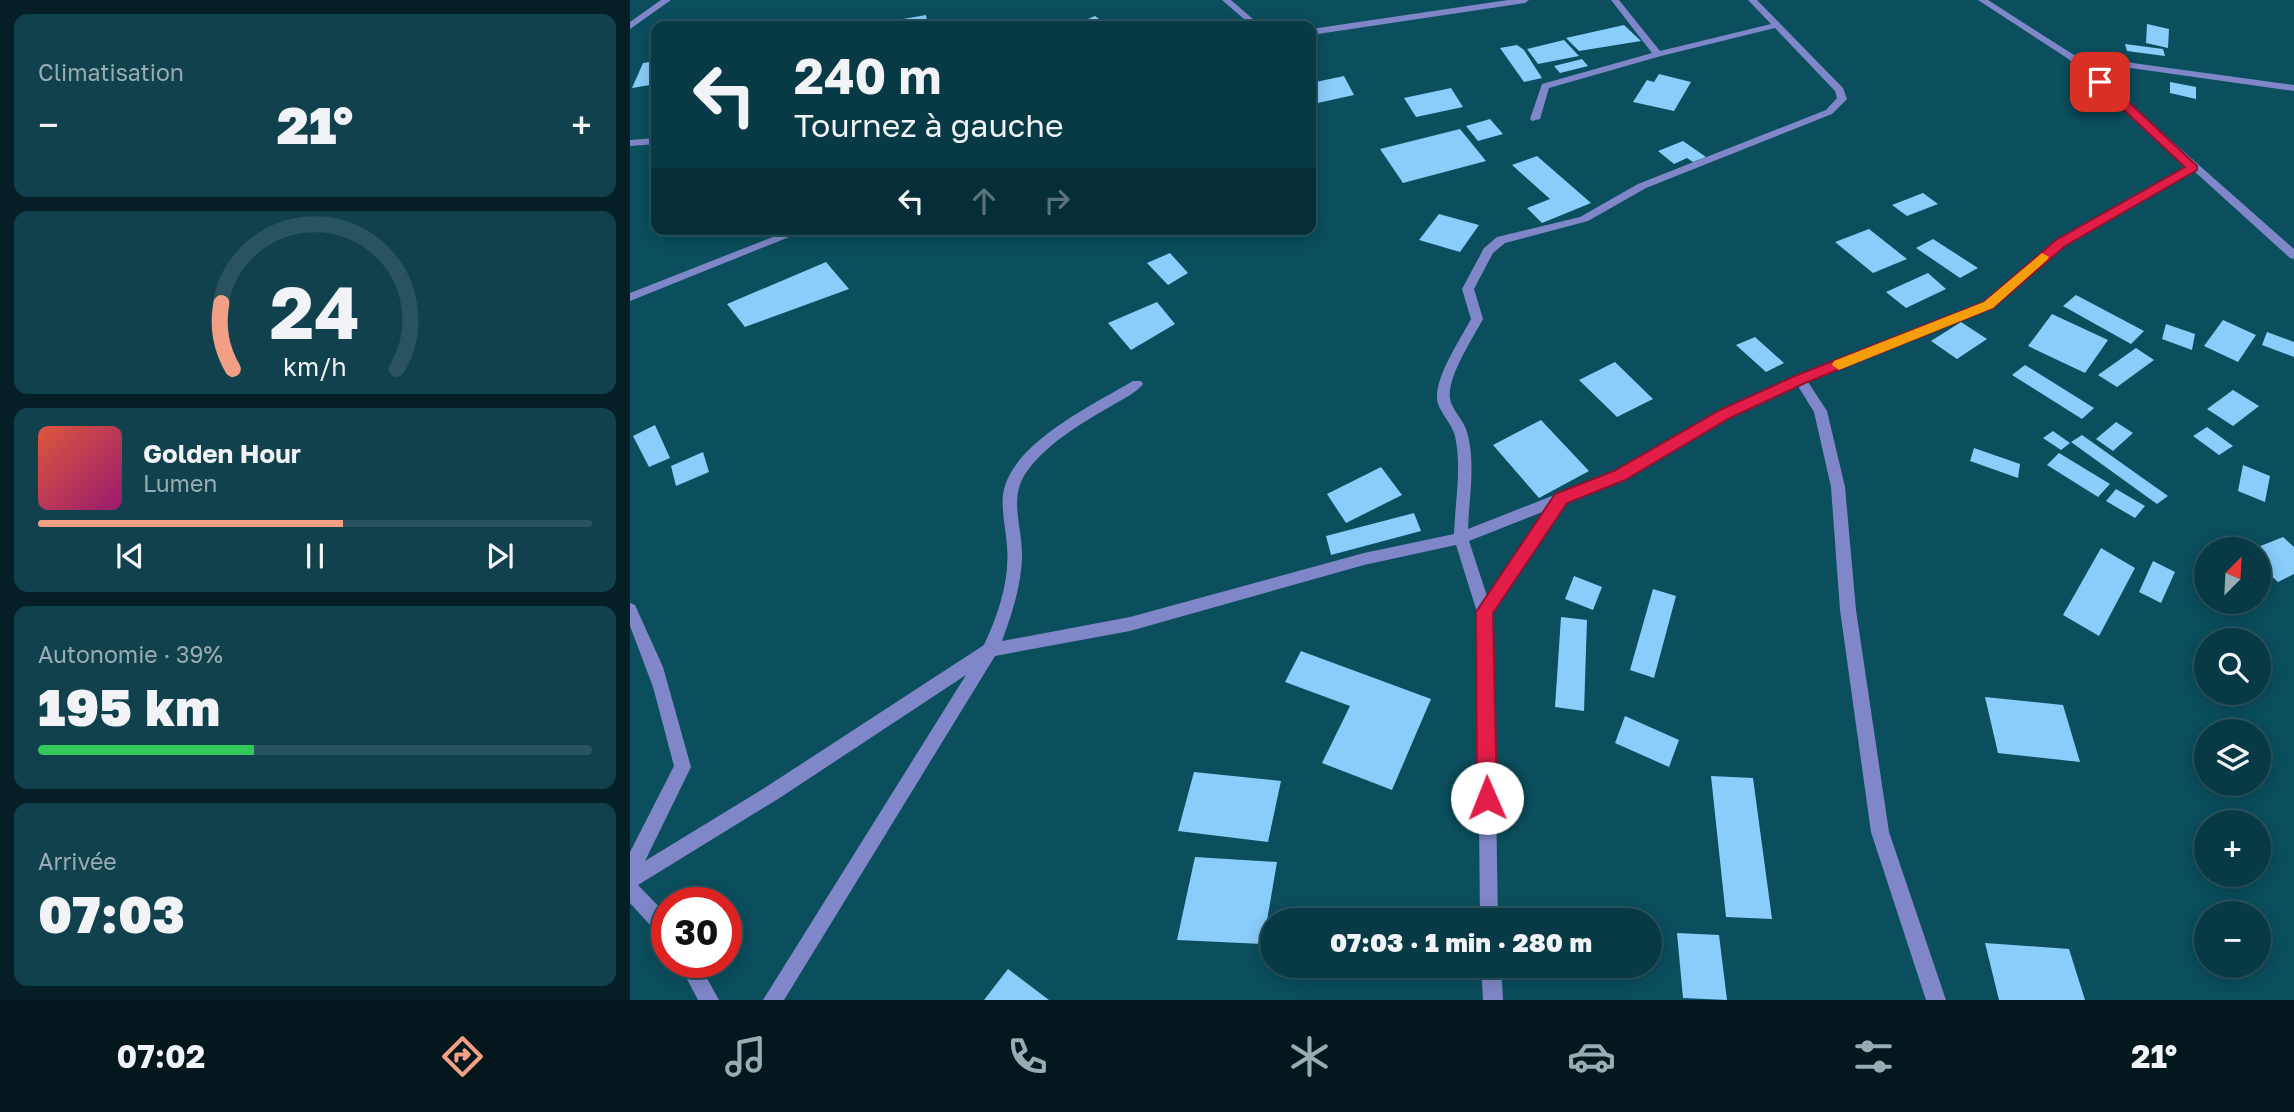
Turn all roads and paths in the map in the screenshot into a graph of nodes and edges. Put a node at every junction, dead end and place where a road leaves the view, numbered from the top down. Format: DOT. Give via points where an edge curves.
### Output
graph roads {
  1 [pos="667,0"];
  2 [pos="1226,0"];
  3 [pos="1525,0"];
  4 [pos="1615,0"];
  5 [pos="1752,0"];
  6 [pos="1982,0"];
  7 [pos="1251,21"];
  8 [pos="630,26"];
  9 [pos="1774,26"];
  10 [pos="1316,31"];
  11 [pos="1658,54"];
  12 [pos="2070,56"];
  13 [pos="2294,88"];
  14 [pos="1535,119"];
  15 [pos="651,142"];
  16 [pos="630,144"];
  17 [pos="2192,168"];
  18 [pos="789,235"];
  19 [pos="2294,255"];
  20 [pos="630,297"];
  21 [pos="1800,380"];
  22 [pos="1138,384"];
  23 [pos="1561,499"];
  24 [pos="1461,538"];
  25 [pos="630,610"];
  26 [pos="1485,612"];
  27 [pos="990,650"];
  28 [pos="630,871"];
  29 [pos="630,880"];
  30 [pos="630,890"];
  31 [pos="1489,908"];
  32 [pos="651,912"];
  33 [pos="696,978"];
  34 [pos="1492,978"];
  35 [pos="709,1000"];
  36 [pos="773,1000"];
  37 [pos="1493,1000"];
  38 [pos="1936,1000"];
  1 -- 8 [label="street"];
  2 -- 7 [label="street"];
  3 -- 10 [label="street"];
  4 -- 11 [label="street"];
  5 -- 9 [label="street"];
  6 -- 12 [label="street"];
  9 -- 11 [label="street"];
  9 -- 24 [label="street" via="1840,90 1838,106 1642,186 1584,219 1501,240 1478,267 1468,289 1477,319 1446,380 1443,400 1460,427 1465,457"];
  11 -- 14 [label="street" via="1545,86"];
  12 -- 13 [label="street"];
  12 -- 17 [label="street"];
  15 -- 16 [label="street"];
  17 -- 19 [label="street"];
  17 -- 21 [label="street" via="2061,243 1988,305"];
  18 -- 20 [label="street"];
  21 -- 23 [label="street" via="1725,414 1620,475"];
  21 -- 38 [label="street" via="1820,411 1838,487 1848,610 1880,832"];
  22 -- 27 [label="street" via="1040,449 1014,478 1015,558 1002,624"];
  23 -- 24 [label="street"];
  23 -- 26 [label="street"];
  24 -- 26 [label="street"];
  24 -- 27 [label="street" via="1364,559 1130,624"];
  25 -- 28 [label="street" via="669,712 683,767"];
  26 -- 31 [label="street"];
  27 -- 29 [label="street"];
  27 -- 36 [label="street"];
  30 -- 32 [label="street"];
  33 -- 35 [label="street"];
  34 -- 37 [label="street"];
}
